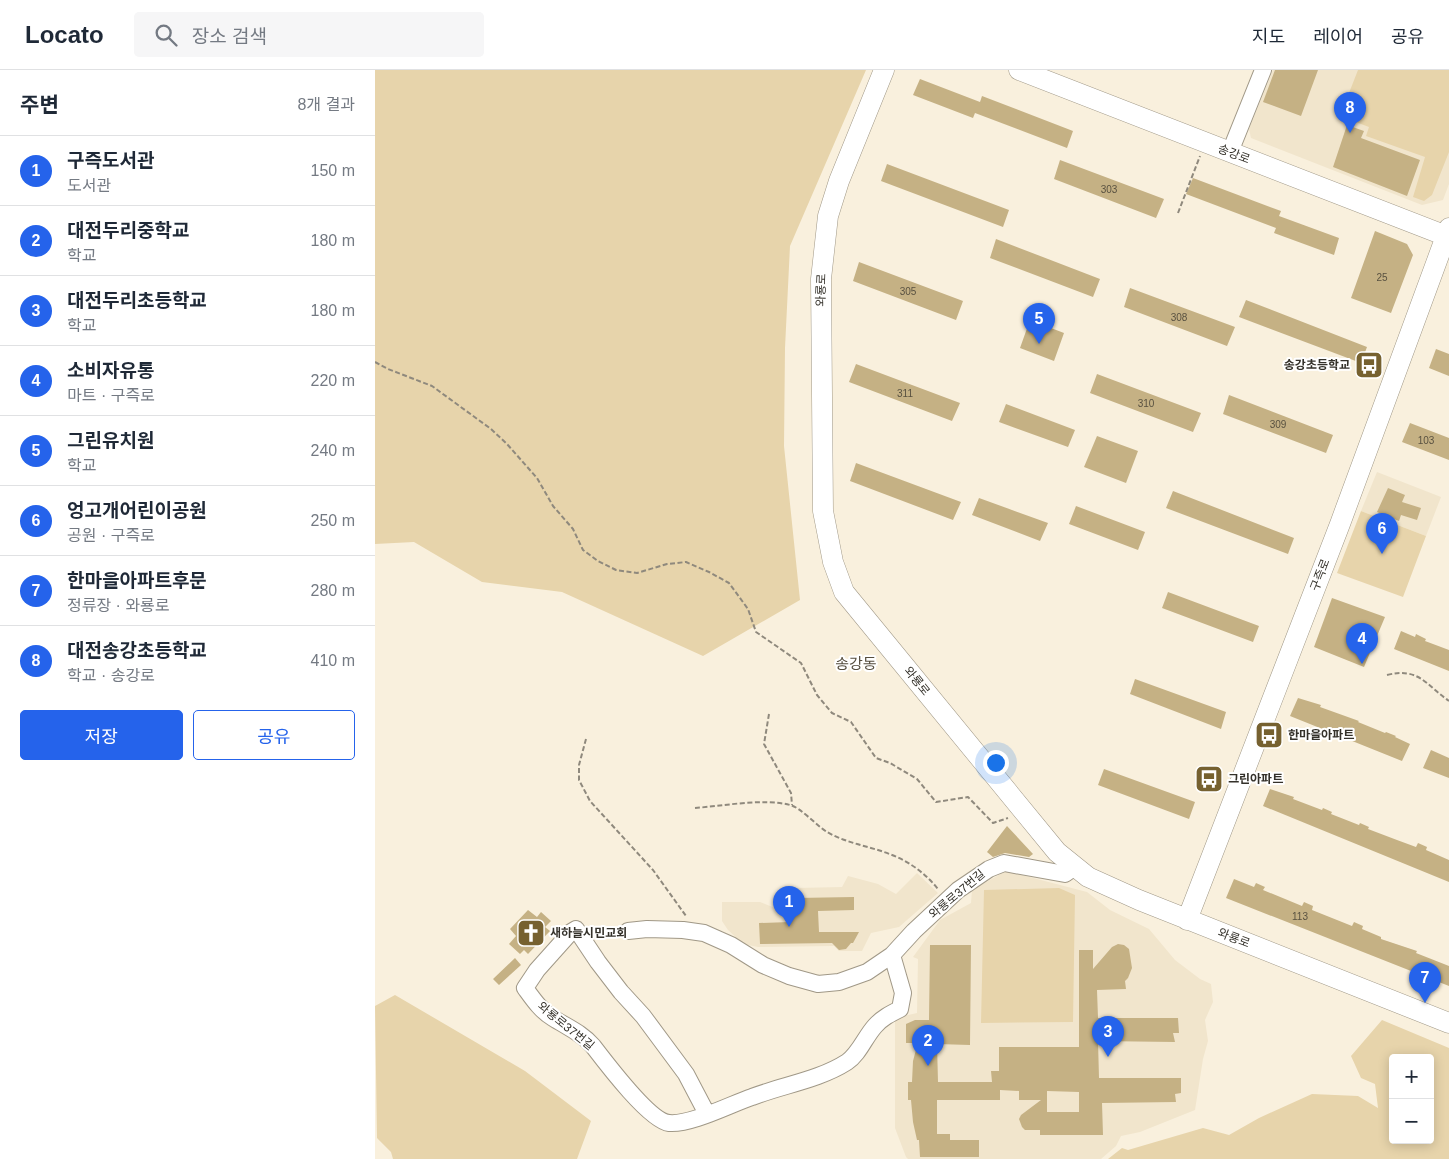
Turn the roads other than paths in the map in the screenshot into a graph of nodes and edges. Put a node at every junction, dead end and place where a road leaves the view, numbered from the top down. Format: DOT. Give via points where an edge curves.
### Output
graph roads {
  1 [pos="884,70"];
  2 [pos="1019,70"];
  3 [pos="1263,70"];
  4 [pos="1230,152"];
  5 [pos="1448,234"];
  6 [pos="1075,867"];
  7 [pos="1187,920"];
  8 [pos="628,931"];
  9 [pos="892,955"];
  10 [pos="1449,1023"];
  11 [pos="707,1114"];
  1 -- 6 [label="main road, 와룡로" via="828,216 821,280 823,510 833,562 844,592 1057,852"];
  2 -- 4 [label="main road, 송강로"];
  3 -- 4 [label="street"];
  4 -- 5 [label="main road, 송강로"];
  5 -- 7 [label="main road, 구즉로"];
  6 -- 7 [label="main road, 와룡로" via="1088,878"];
  6 -- 9 [label="street, 와룡로37번길" via="1065,874 1004,863 989,869 958,890"];
  7 -- 10 [label="main road, 와룡로"];
  8 -- 9 [label="street" via="704,933 763,965 818,984 839,982 867,972"];
  9 -- 11 [label="street, 와룡로37번길" via="903,993 900,1009 879,1022 850,1060 833,1070"];
  11 -- 11 [label="street, 와룡로37번길" via="684,1122 669,1123 657,1119 590,1043 540,1008 525,988 575,929 686,1074"];
}
